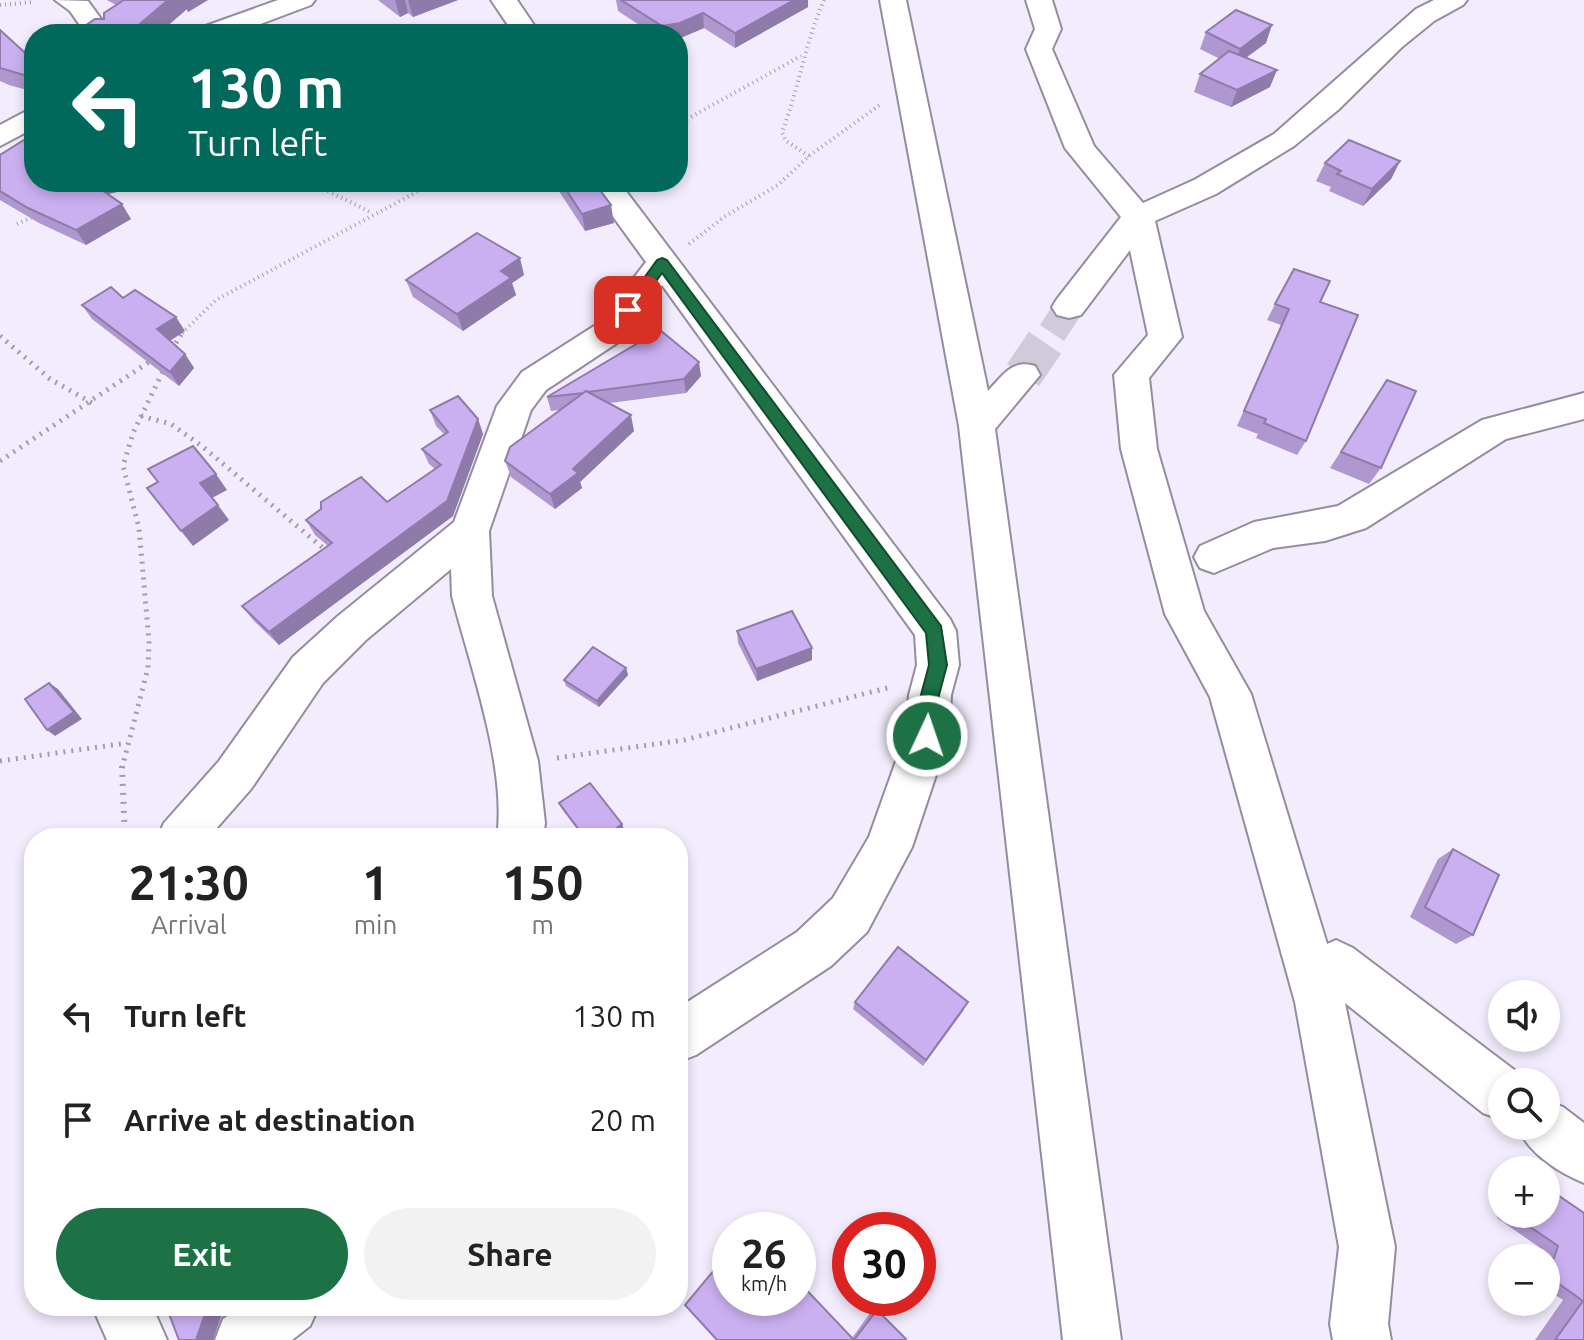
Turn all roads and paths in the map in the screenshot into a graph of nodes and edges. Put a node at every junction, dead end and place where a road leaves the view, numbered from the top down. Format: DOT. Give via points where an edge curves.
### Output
graph roads {
  1 [pos="302,0"];
  2 [pos="504,0"];
  3 [pos="824,0"];
  4 [pos="893,0"];
  5 [pos="1039,0"];
  6 [pos="1454,0"];
  7 [pos="56,1"];
  8 [pos="0,5"];
  9 [pos="92,24"];
  10 [pos="236,24"];
  11 [pos="520,24"];
  12 [pos="802,56"];
  13 [pos="910,88"];
  14 [pos="688,119"];
  15 [pos="24,122"];
  16 [pos="0,137"];
  17 [pos="809,156"];
  18 [pos="334,192"];
  19 [pos="416,192"];
  20 [pos="610,192"];
  21 [pos="45,212"];
  22 [pos="373,214"];
  23 [pos="1138,217"];
  24 [pos="17,224"];
  25 [pos="662,263"];
  26 [pos="1069,307"];
  27 [pos="0,336"];
  28 [pos="175,344"];
  29 [pos="1023,375"];
  30 [pos="92,403"];
  31 [pos="1584,406"];
  32 [pos="141,416"];
  33 [pos="977,426"];
  34 [pos="0,461"];
  35 [pos="470,531"];
  36 [pos="1214,557"];
  37 [pos="387,599"];
  38 [pos="933,682"];
  39 [pos="127,743"];
  40 [pos="0,761"];
  41 [pos="516,761"];
  42 [pos="124,828"];
  43 [pos="188,828"];
  44 [pos="521,828"];
  45 [pos="1336,965"];
  46 [pos="688,1031"];
  47 [pos="1488,1083"];
  48 [pos="1560,1138"];
  49 [pos="1584,1156"];
  50 [pos="126,1316"];
  51 [pos="276,1316"];
  52 [pos="138,1340"];
  53 [pos="244,1340"];
  54 [pos="1092,1340"];
  55 [pos="1362,1340"];
  1 -- 10 [label="street"];
  2 -- 11 [label="street"];
  3 -- 12 [label="path"];
  4 -- 13 [label="street"];
  5 -- 23 [label="street" via="1048,29 1039,49 1080,148"];
  6 -- 23 [label="street" via="1393,41 1284,140 1205,187"];
  7 -- 8 [label="path"];
  7 -- 9 [label="street" via="79,6"];
  12 -- 14 [label="path"];
  12 -- 17 [label="path" via="783,138"];
  13 -- 17 [label="path"];
  13 -- 33 [label="street"];
  15 -- 16 [label="street"];
  17 -- 25 [label="path" via="778,185"];
  18 -- 22 [label="path"];
  19 -- 22 [label="path"];
  20 -- 25 [label="street"];
  21 -- 24 [label="path"];
  22 -- 28 [label="path" via="216,300 196,315"];
  23 -- 26 [label="street"];
  23 -- 55 [label="street" via="1165,337 1131,375 1139,449 1185,614 1230,694 1320,1002 1367,1247"];
  25 -- 35 [label="street" via="611,331 534,381 515,406"];
  25 -- 38 [label="street" via="935,631 938,665"];
  27 -- 30 [label="path" via="50,379"];
  28 -- 30 [label="path"];
  28 -- 32 [label="path"];
  29 -- 33 [label="street"];
  30 -- 34 [label="path"];
  31 -- 36 [label="street" via="1495,429 1352,517 1268,533"];
  32 -- 37 [label="path" via="171,424 203,447"];
  32 -- 39 [label="path" via="123,466 139,528 148,668"];
  33 -- 54 [label="street"];
  35 -- 37 [label="street"];
  35 -- 41 [label="street" via="472,596"];
  37 -- 43 [label="street" via="308,670 235,775"];
  38 -- 41 [label="path" via="890,687 711,736 613,755"];
  38 -- 46 [label="street" via="927,736 889,847 850,915 814,949"];
  39 -- 40 [label="path"];
  39 -- 42 [label="path" via="121,772"];
  41 -- 44 [label="street"];
  45 -- 47 [label="street"];
  48 -- 49 [label="street"];
  50 -- 52 [label="street"];
  51 -- 53 [label="street"];
}
